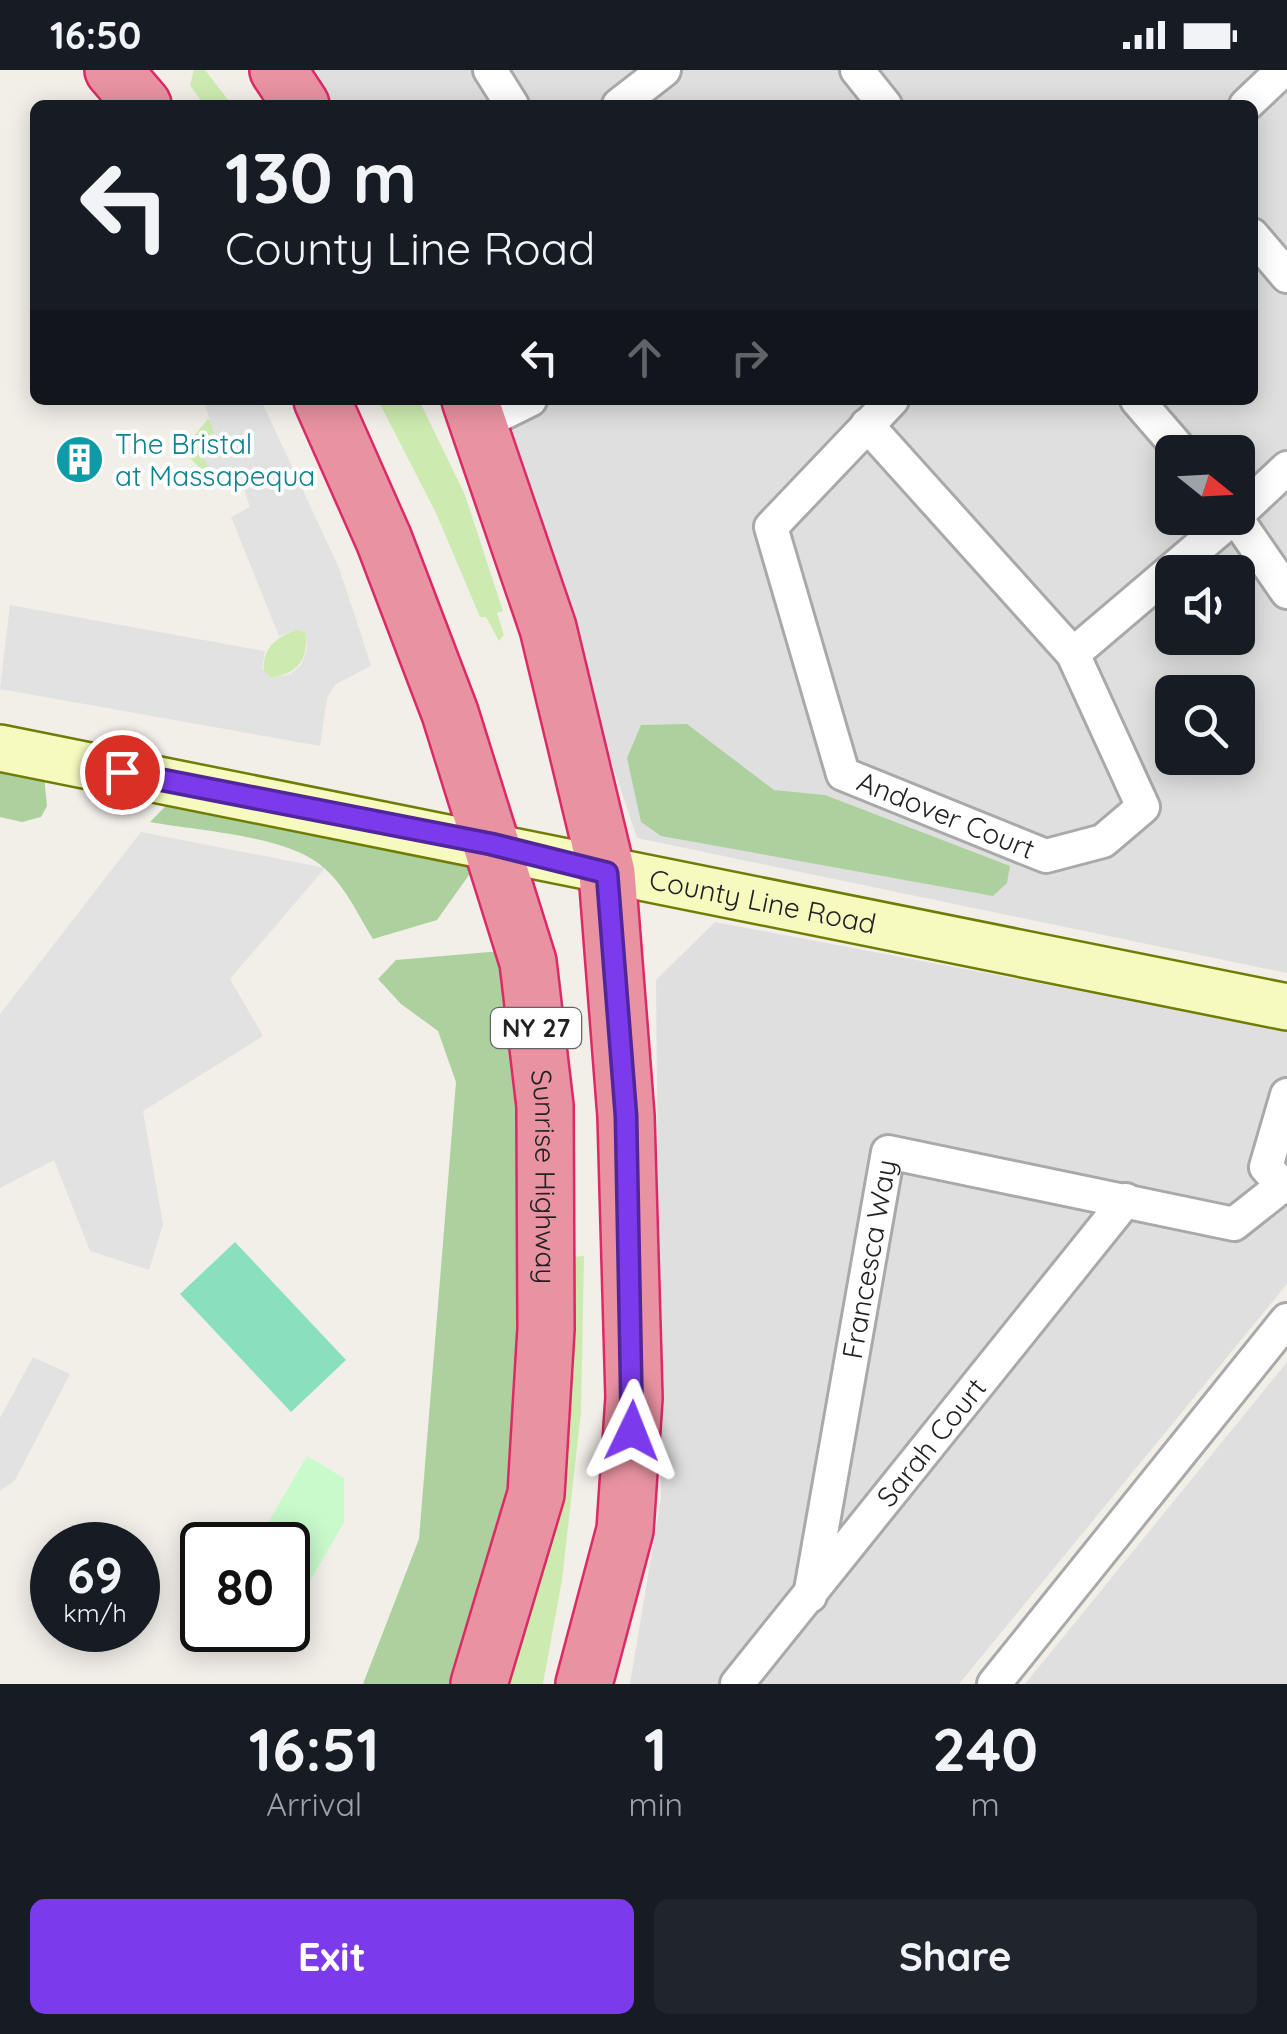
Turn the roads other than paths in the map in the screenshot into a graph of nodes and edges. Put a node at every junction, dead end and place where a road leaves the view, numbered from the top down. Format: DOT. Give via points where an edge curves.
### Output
graph roads {
  1 [pos="113,70"];
  2 [pos="278,70"];
  3 [pos="490,70"];
  4 [pos="664,70"];
  5 [pos="857,70"];
  6 [pos="1283,70"];
  7 [pos="140,100"];
  8 [pos="298,100"];
  9 [pos="509,100"];
  10 [pos="625,100"];
  11 [pos="878,100"];
  12 [pos="1251,100"];
  13 [pos="1258,242"];
  14 [pos="1287,276"];
  15 [pos="324,405"];
  16 [pos="507,405"];
  17 [pos="887,405"];
  18 [pos="1141,405"];
  19 [pos="475,412"];
  20 [pos="866,425"];
  21 [pos="1167,435"];
  22 [pos="1287,468"];
  23 [pos="1255,498"];
  24 [pos="1213,535"];
  25 [pos="1249,535"];
  26 [pos="1287,592"];
  27 [pos="1072,654"];
  28 [pos="0,748"];
  29 [pos="491,844"];
  30 [pos="607,873"];
  31 [pos="1287,1007"];
  32 [pos="1287,1094"];
  33 [pos="1286,1178"];
  34 [pos="1126,1200"];
  35 [pos="1287,1320"];
  36 [pos="810,1596"];
  37 [pos="480,1684"];
  38 [pos="584,1684"];
  39 [pos="737,1684"];
  40 [pos="994,1684"];
  1 -- 7 [label="highway"];
  2 -- 8 [label="highway"];
  3 -- 9 [label="street"];
  4 -- 10 [label="street"];
  5 -- 11 [label="street"];
  6 -- 12 [label="street"];
  13 -- 14 [label="street"];
  15 -- 29 [label="highway, Sunrise Highway / NY 27" via="450,713"];
  16 -- 19 [label="street"];
  17 -- 20 [label="street, Andover Court"];
  18 -- 21 [label="street"];
  19 -- 30 [label="highway, NY 27" via="548,628"];
  20 -- 27 [label="street, Andover Court"];
  20 -- 27 [label="street, Andover Court" via="771,528 843,774 1046,856 1103,841 1143,807"];
  22 -- 23 [label="street"];
  24 -- 27 [label="street"];
  25 -- 26 [label="street"];
  28 -- 29 [label="main road, County Line Road"];
  29 -- 30 [label="main road, County Line Road"];
  29 -- 37 [label="highway, Sunrise Highway / NY 27" via="530,978 545,1106 546,1329 536,1494"];
  30 -- 31 [label="main road, County Line Road"];
  30 -- 38 [label="highway, NY 27" via="626,1116 634,1398 625,1530"];
  32 -- 33 [label="street, Francesca Way" via="1266,1167"];
  33 -- 34 [label="street, Francesca Way" via="1234,1224"];
  34 -- 36 [label="street, Sarah Court"];
  34 -- 36 [label="street, Francesca Way" via="888,1152"];
  35 -- 40 [label="street"];
  36 -- 39 [label="street, Sarah Court"];
}
